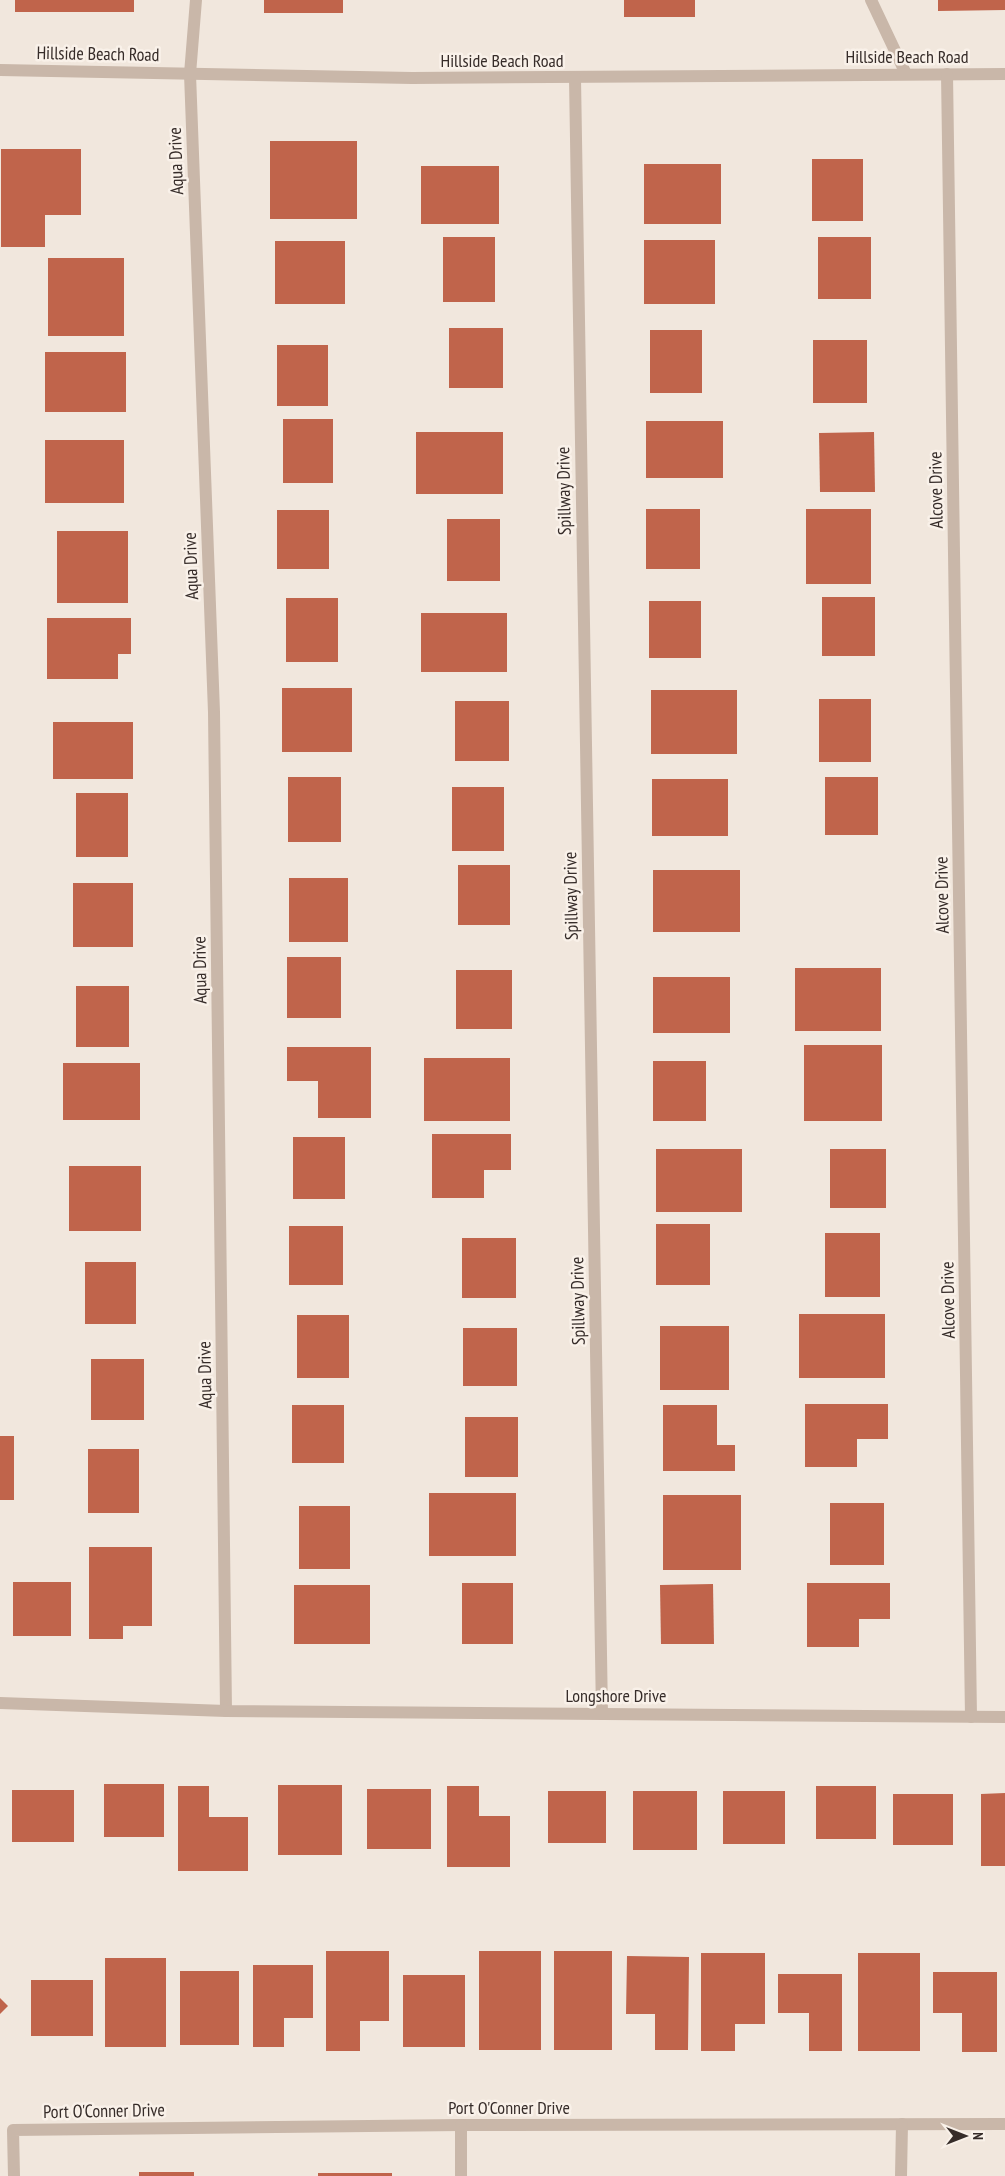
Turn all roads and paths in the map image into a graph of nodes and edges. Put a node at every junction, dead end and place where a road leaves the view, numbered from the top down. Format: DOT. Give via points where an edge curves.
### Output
graph roads {
  1 [pos="196,0"];
  2 [pos="871,0"];
  3 [pos="0,70"];
  4 [pos="190,74"];
  5 [pos="906,74"];
  6 [pos="947,74"];
  7 [pos="1005,74"];
  8 [pos="575,78"];
  9 [pos="0,1703"];
  10 [pos="226,1711"];
  11 [pos="602,1714"];
  12 [pos="971,1716"];
  13 [pos="1005,1717"];
  14 [pos="902,2124"];
  15 [pos="1005,2124"];
  16 [pos="461,2125"];
  17 [pos="14,2176"];
  18 [pos="460,2176"];
  19 [pos="902,2176"];
  1 -- 4 [label="street, Aqua Drive"];
  2 -- 5 [label="street"];
  3 -- 4 [label="street, Hillside Beach Road"];
  4 -- 8 [label="street, Hillside Beach Road"];
  4 -- 10 [label="street, Aqua Drive" via="214,712"];
  5 -- 6 [label="street, Hillside Beach Road"];
  5 -- 8 [label="street, Hillside Beach Road"];
  6 -- 7 [label="street, Hillside Beach Road"];
  6 -- 12 [label="street, Alcove Drive"];
  8 -- 11 [label="street, Spillway Drive"];
  9 -- 10 [label="street"];
  10 -- 11 [label="street, Longshore Drive"];
  11 -- 12 [label="street, Longshore Drive"];
  12 -- 13 [label="street, Longshore Drive"];
  14 -- 15 [label="street, Port O'Conner Drive"];
  14 -- 16 [label="street, Port O'Conner Drive"];
  14 -- 19 [label="street"];
  16 -- 17 [label="street, Port O'Conner Drive" via="13,2130"];
  16 -- 18 [label="street"];
}
